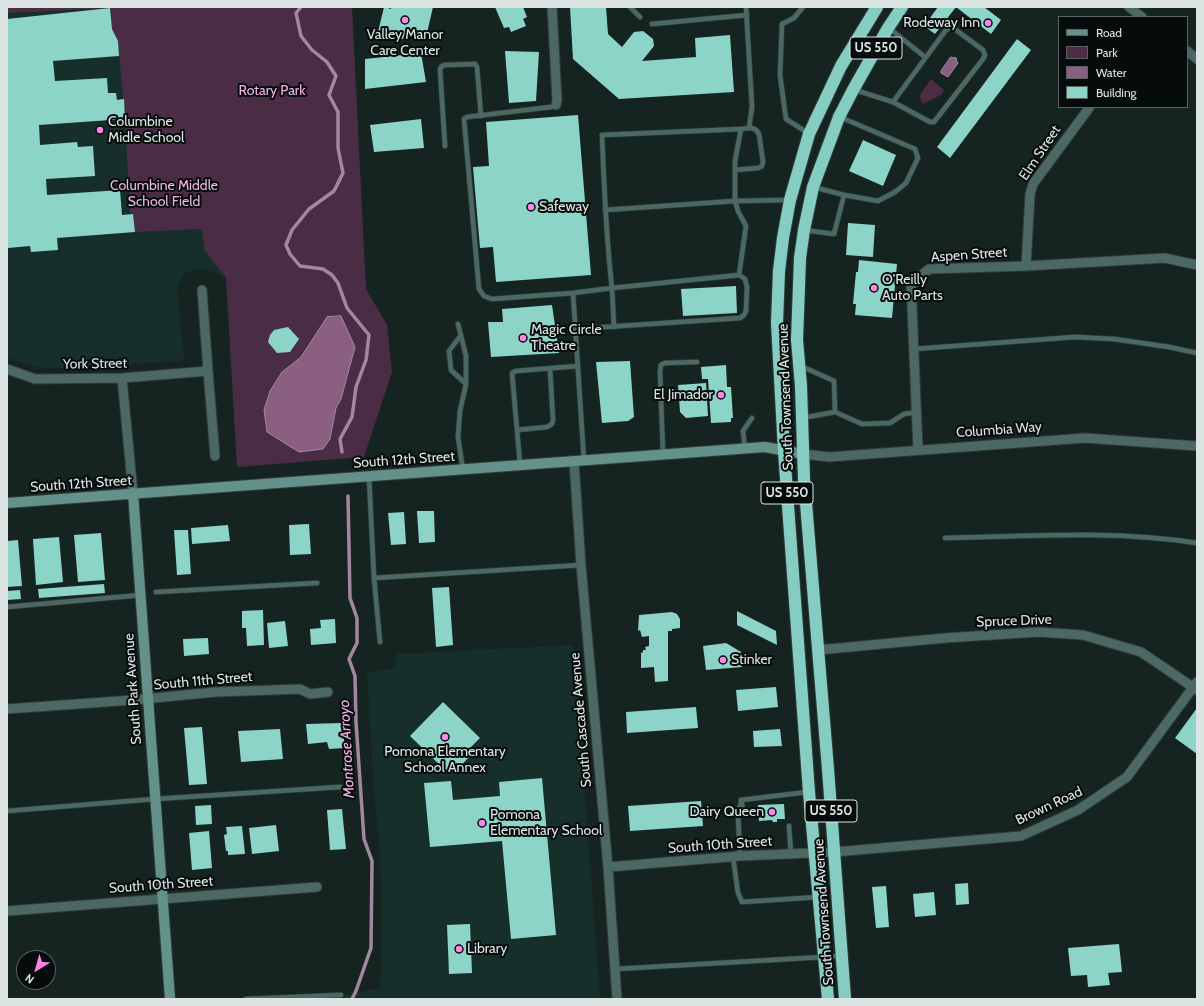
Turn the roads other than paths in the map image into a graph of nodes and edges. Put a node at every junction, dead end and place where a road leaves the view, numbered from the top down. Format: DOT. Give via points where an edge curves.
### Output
graph roads {
  1 [pos="552,7"];
  2 [pos="630,7"];
  3 [pos="746,7"];
  4 [pos="803,7"];
  5 [pos="877,7"];
  6 [pos="902,7"];
  7 [pos="1129,7"];
  8 [pos="747,15"];
  9 [pos="1141,16"];
  10 [pos="640,17"];
  11 [pos="652,24"];
  12 [pos="888,28"];
  13 [pos="1188,52"];
  14 [pos="926,57"];
  15 [pos="1197,59"];
  16 [pos="853,90"];
  17 [pos="893,102"];
  18 [pos="556,105"];
  19 [pos="1089,108"];
  20 [pos="481,116"];
  21 [pos="839,117"];
  22 [pos="749,128"];
  23 [pos="741,129"];
  24 [pos="809,134"];
  25 [pos="446,146"];
  26 [pos="735,170"];
  27 [pos="813,187"];
  28 [pos="844,195"];
  29 [pos="735,200"];
  30 [pos="790,200"];
  31 [pos="605,210"];
  32 [pos="804,230"];
  33 [pos="1197,265"];
  34 [pos="1026,266"];
  35 [pos="740,275"];
  36 [pos="612,288"];
  37 [pos="202,290"];
  38 [pos="573,293"];
  39 [pos="458,324"];
  40 [pos="614,327"];
  41 [pos="575,329"];
  42 [pos="461,335"];
  43 [pos="914,349"];
  44 [pos="1197,353"];
  45 [pos="698,362"];
  46 [pos="578,366"];
  47 [pos="800,366"];
  48 [pos="7,369"];
  49 [pos="550,369"];
  50 [pos="208,370"];
  51 [pos="122,378"];
  52 [pos="466,384"];
  53 [pos="835,412"];
  54 [pos="918,412"];
  55 [pos="752,418"];
  56 [pos="802,418"];
  57 [pos="517,430"];
  58 [pos="1197,446"];
  59 [pos="745,449"];
  60 [pos="918,450"];
  61 [pos="784,451"];
  62 [pos="803,454"];
  63 [pos="215,456"];
  64 [pos="663,456"];
  65 [pos="579,461"];
  66 [pos="520,466"];
  67 [pos="463,470"];
  68 [pos="369,477"];
  69 [pos="133,493"];
  70 [pos="7,503"];
  71 [pos="945,538"];
  72 [pos="1197,544"];
  73 [pos="581,565"];
  74 [pos="374,578"];
  75 [pos="317,583"];
  76 [pos="156,592"];
  77 [pos="140,595"];
  78 [pos="7,607"];
  79 [pos="380,642"];
  80 [pos="818,650"];
  81 [pos="1196,686"];
  82 [pos="328,692"];
  83 [pos="148,699"];
  84 [pos="7,709"];
  85 [pos="340,787"];
  86 [pos="809,792"];
  87 [pos="155,799"];
  88 [pos="741,800"];
  89 [pos="7,811"];
  90 [pos="744,813"];
  91 [pos="788,826"];
  92 [pos="834,852"];
  93 [pos="814,853"];
  94 [pos="791,854"];
  95 [pos="737,857"];
  96 [pos="608,867"];
  97 [pos="317,887"];
  98 [pos="819,898"];
  99 [pos="163,899"];
  100 [pos="7,912"];
  101 [pos="842,956"];
  102 [pos="825,957"];
  103 [pos="615,969"];
  104 [pos="341,995"];
  105 [pos="170,999"];
  106 [pos="246,999"];
  107 [pos="617,999"];
  108 [pos="828,999"];
  109 [pos="845,999"];
  1 -- 18 [label="street"];
  2 -- 10 [label="lane"];
  3 -- 8 [label="lane"];
  4 -- 24 [label="lane" via="794,18 782,24 780,75 786,120"];
  5 -- 24 [label="highway, South Townsend Avenue / US 550" via="840,66"];
  6 -- 12 [label="highway, South Townsend Avenue / US 550"];
  7 -- 9 [label="street"];
  8 -- 11 [label="lane"];
  8 -- 22 [label="lane" via="752,107"];
  12 -- 14 [label="lane"];
  12 -- 16 [label="highway, South Townsend Avenue / US 550"];
  13 -- 15 [label="street"];
  14 -- 17 [label="lane"];
  14 -- 17 [label="lane" via="946,30 951,28 983,50 984,55 934,122"];
  16 -- 17 [label="lane"];
  16 -- 21 [label="highway, South Townsend Avenue / US 550"];
  18 -- 20 [label="lane"];
  19 -- 34 [label="street, Elm Street" via="1034,184 1030,194"];
  20 -- 25 [label="lane" via="475,64 442,66 440,69"];
  20 -- 38 [label="lane" via="464,119 479,289 484,296 492,299"];
  21 -- 27 [label="highway, South Townsend Avenue / US 550"];
  21 -- 28 [label="lane" via="915,149 918,158 906,183 896,192 878,201"];
  22 -- 23 [label="lane"];
  22 -- 26 [label="lane" via="757,130 759,134 762,166"];
  23 -- 26 [label="lane"];
  23 -- 31 [label="lane" via="602,135"];
  24 -- 30 [label="highway, South Townsend Avenue / US 550"];
  26 -- 29 [label="lane"];
  27 -- 28 [label="lane"];
  27 -- 32 [label="highway, South Townsend Avenue / US 550"];
  28 -- 32 [label="lane" via="834,234"];
  29 -- 30 [label="lane"];
  29 -- 31 [label="lane"];
  29 -- 35 [label="lane" via="746,226"];
  30 -- 61 [label="highway, South Townsend Avenue / US 550" via="778,272 777,322"];
  31 -- 36 [label="lane"];
  32 -- 47 [label="highway, South Townsend Avenue / US 550" via="797,340"];
  33 -- 34 [label="street, Aspen Street" via="1165,258"];
  34 -- 43 [label="street, Aspen Street" via="929,269 911,284"];
  35 -- 36 [label="lane"];
  35 -- 40 [label="lane" via="745,279 747,287 746,311 740,318"];
  36 -- 38 [label="lane"];
  36 -- 40 [label="lane"];
  37 -- 50 [label="street"];
  38 -- 41 [label="lane"];
  39 -- 42 [label="lane"];
  40 -- 41 [label="lane"];
  41 -- 46 [label="lane"];
  42 -- 52 [label="lane" via="466,356"];
  42 -- 52 [label="lane" via="449,352 451,370"];
  43 -- 44 [label="lane" via="1075,337 1114,339"];
  43 -- 54 [label="street, Aspen Street"];
  45 -- 64 [label="lane" via="661,365"];
  46 -- 49 [label="lane"];
  46 -- 65 [label="lane"];
  47 -- 53 [label="lane" via="834,381"];
  47 -- 56 [label="highway, South Townsend Avenue / US 550"];
  48 -- 51 [label="street, York Street" via="35,379"];
  49 -- 57 [label="lane" via="552,424 547,427"];
  49 -- 57 [label="lane" via="512,373"];
  50 -- 51 [label="street, York Street"];
  50 -- 63 [label="street"];
  51 -- 69 [label="street, South Park Avenue"];
  52 -- 67 [label="lane" via="458,437"];
  53 -- 54 [label="lane" via="862,424 890,423 904,414"];
  53 -- 56 [label="lane"];
  54 -- 60 [label="street, Aspen Street"];
  55 -- 59 [label="lane" via="743,431"];
  56 -- 62 [label="highway, South Townsend Avenue / US 550"];
  57 -- 66 [label="lane"];
  58 -- 60 [label="street, Columbia Way" via="1085,438"];
  59 -- 61 [label="street, South 12th Street" via="771,448"];
  59 -- 64 [label="street, South 12th Street"];
  60 -- 62 [label="street, Columbia Way" via="829,457"];
  61 -- 62 [label="street, South 12th Street"];
  61 -- 86 [label="highway, South Townsend Avenue / US 550"];
  62 -- 80 [label="highway, South Townsend Avenue / US 550"];
  64 -- 65 [label="street, South 12th Street"];
  65 -- 66 [label="street, South 12th Street"];
  65 -- 73 [label="street, South Cascade Avenue"];
  66 -- 67 [label="street, South 12th Street"];
  67 -- 68 [label="street, South 12th Street"];
  68 -- 69 [label="street, South 12th Street"];
  68 -- 74 [label="lane"];
  69 -- 70 [label="street, South 12th Street"];
  69 -- 77 [label="street, South Park Avenue"];
  71 -- 72 [label="lane" via="1059,535 1164,538"];
  73 -- 74 [label="lane"];
  73 -- 96 [label="street, South Cascade Avenue"];
  74 -- 79 [label="lane"];
  75 -- 76 [label="lane"];
  77 -- 78 [label="lane"];
  77 -- 83 [label="street, South Park Avenue"];
  80 -- 81 [label="street, Spruce Drive" via="1038,632 1083,635 1141,652"];
  80 -- 92 [label="highway, South Townsend Avenue / US 550"];
  81 -- 92 [label="street, Brown Road" via="1127,777 1078,810 1020,836"];
  82 -- 83 [label="street, South 11th Street" via="310,694 300,688 216,692"];
  83 -- 84 [label="street, South 11th Street"];
  83 -- 87 [label="street, South Park Avenue"];
  85 -- 87 [label="lane"];
  86 -- 88 [label="lane"];
  86 -- 93 [label="highway, South Townsend Avenue / US 550"];
  87 -- 89 [label="lane"];
  87 -- 99 [label="street, South Park Avenue"];
  88 -- 90 [label="lane"];
  88 -- 95 [label="lane" via="738,814"];
  91 -- 94 [label="lane"];
  92 -- 93 [label="street, South 10th Street"];
  92 -- 101 [label="highway, South Townsend Avenue / US 550"];
  93 -- 94 [label="street, South 10th Street"];
  93 -- 98 [label="highway, South Townsend Avenue / US 550"];
  94 -- 95 [label="street, South 10th Street"];
  95 -- 96 [label="street, South 10th Street"];
  95 -- 98 [label="lane" via="738,893 742,902"];
  96 -- 103 [label="street, South Cascade Avenue"];
  97 -- 99 [label="street, South 10th Street"];
  98 -- 102 [label="highway, South Townsend Avenue / US 550"];
  99 -- 100 [label="street, South 10th Street"];
  99 -- 105 [label="street, South Park Avenue"];
  101 -- 102 [label="lane"];
  101 -- 109 [label="highway, South Townsend Avenue / US 550"];
  102 -- 103 [label="lane"];
  102 -- 108 [label="highway, South Townsend Avenue / US 550"];
  103 -- 107 [label="street, South Cascade Avenue"];
  104 -- 106 [label="lane"];
}
